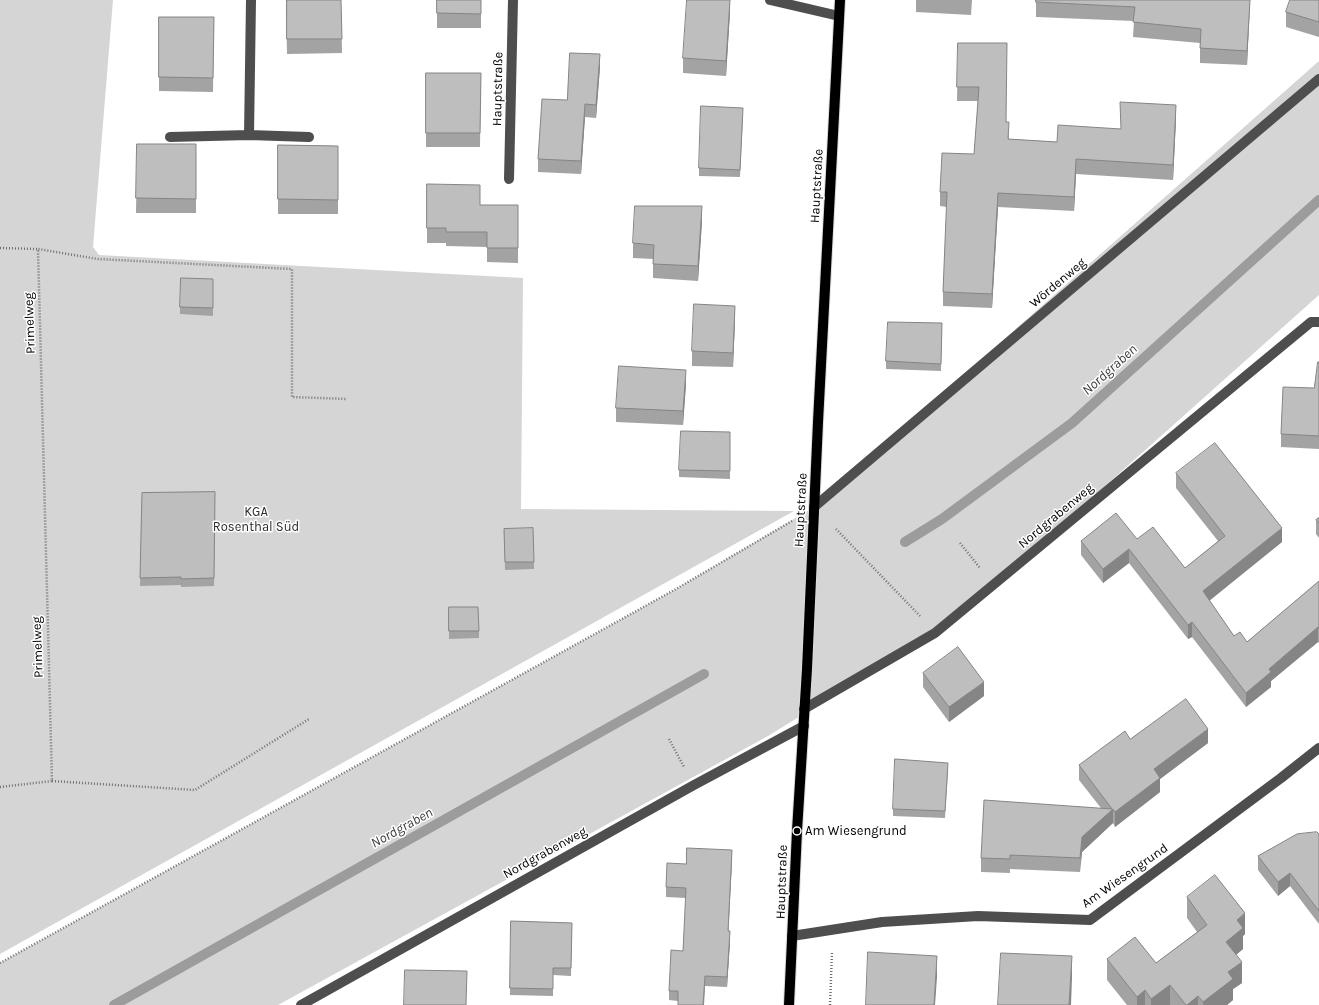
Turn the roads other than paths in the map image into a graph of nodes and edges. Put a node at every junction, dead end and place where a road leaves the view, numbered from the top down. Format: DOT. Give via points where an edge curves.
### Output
graph roads {
  1 [pos="251,0"];
  2 [pos="513,0"];
  3 [pos="770,0"];
  4 [pos="840,0"];
  5 [pos="839,16"];
  6 [pos="1319,79"];
  7 [pos="249,135"];
  8 [pos="170,137"];
  9 [pos="309,137"];
  10 [pos="509,179"];
  11 [pos="1319,315"];
  12 [pos="1315,322"];
  13 [pos="814,507"];
  14 [pos="804,709"];
  15 [pos="804,726"];
  16 [pos="1319,748"];
  17 [pos="792,936"];
  18 [pos="301,1005"];
  19 [pos="788,1005"];
  1 -- 7 [label="street"];
  2 -- 10 [label="street, Hauptstraße"];
  3 -- 5 [label="street"];
  4 -- 5 [label="main road, Hauptstraße"];
  5 -- 13 [label="main road, Hauptstraße"];
  6 -- 13 [label="street, Wördenweg"];
  7 -- 8 [label="street"];
  7 -- 9 [label="street"];
  11 -- 12 [label="street, Nordgrabenweg"];
  12 -- 14 [label="street, Nordgrabenweg" via="935,633"];
  13 -- 14 [label="main road, Hauptstraße"];
  14 -- 15 [label="main road, Hauptstraße"];
  15 -- 17 [label="main road, Hauptstraße"];
  15 -- 18 [label="street, Nordgrabenweg"];
  16 -- 17 [label="street, Am Wiesengrund" via="1090,920 978,916 882,922"];
  17 -- 19 [label="main road, Hauptstraße"];
}
